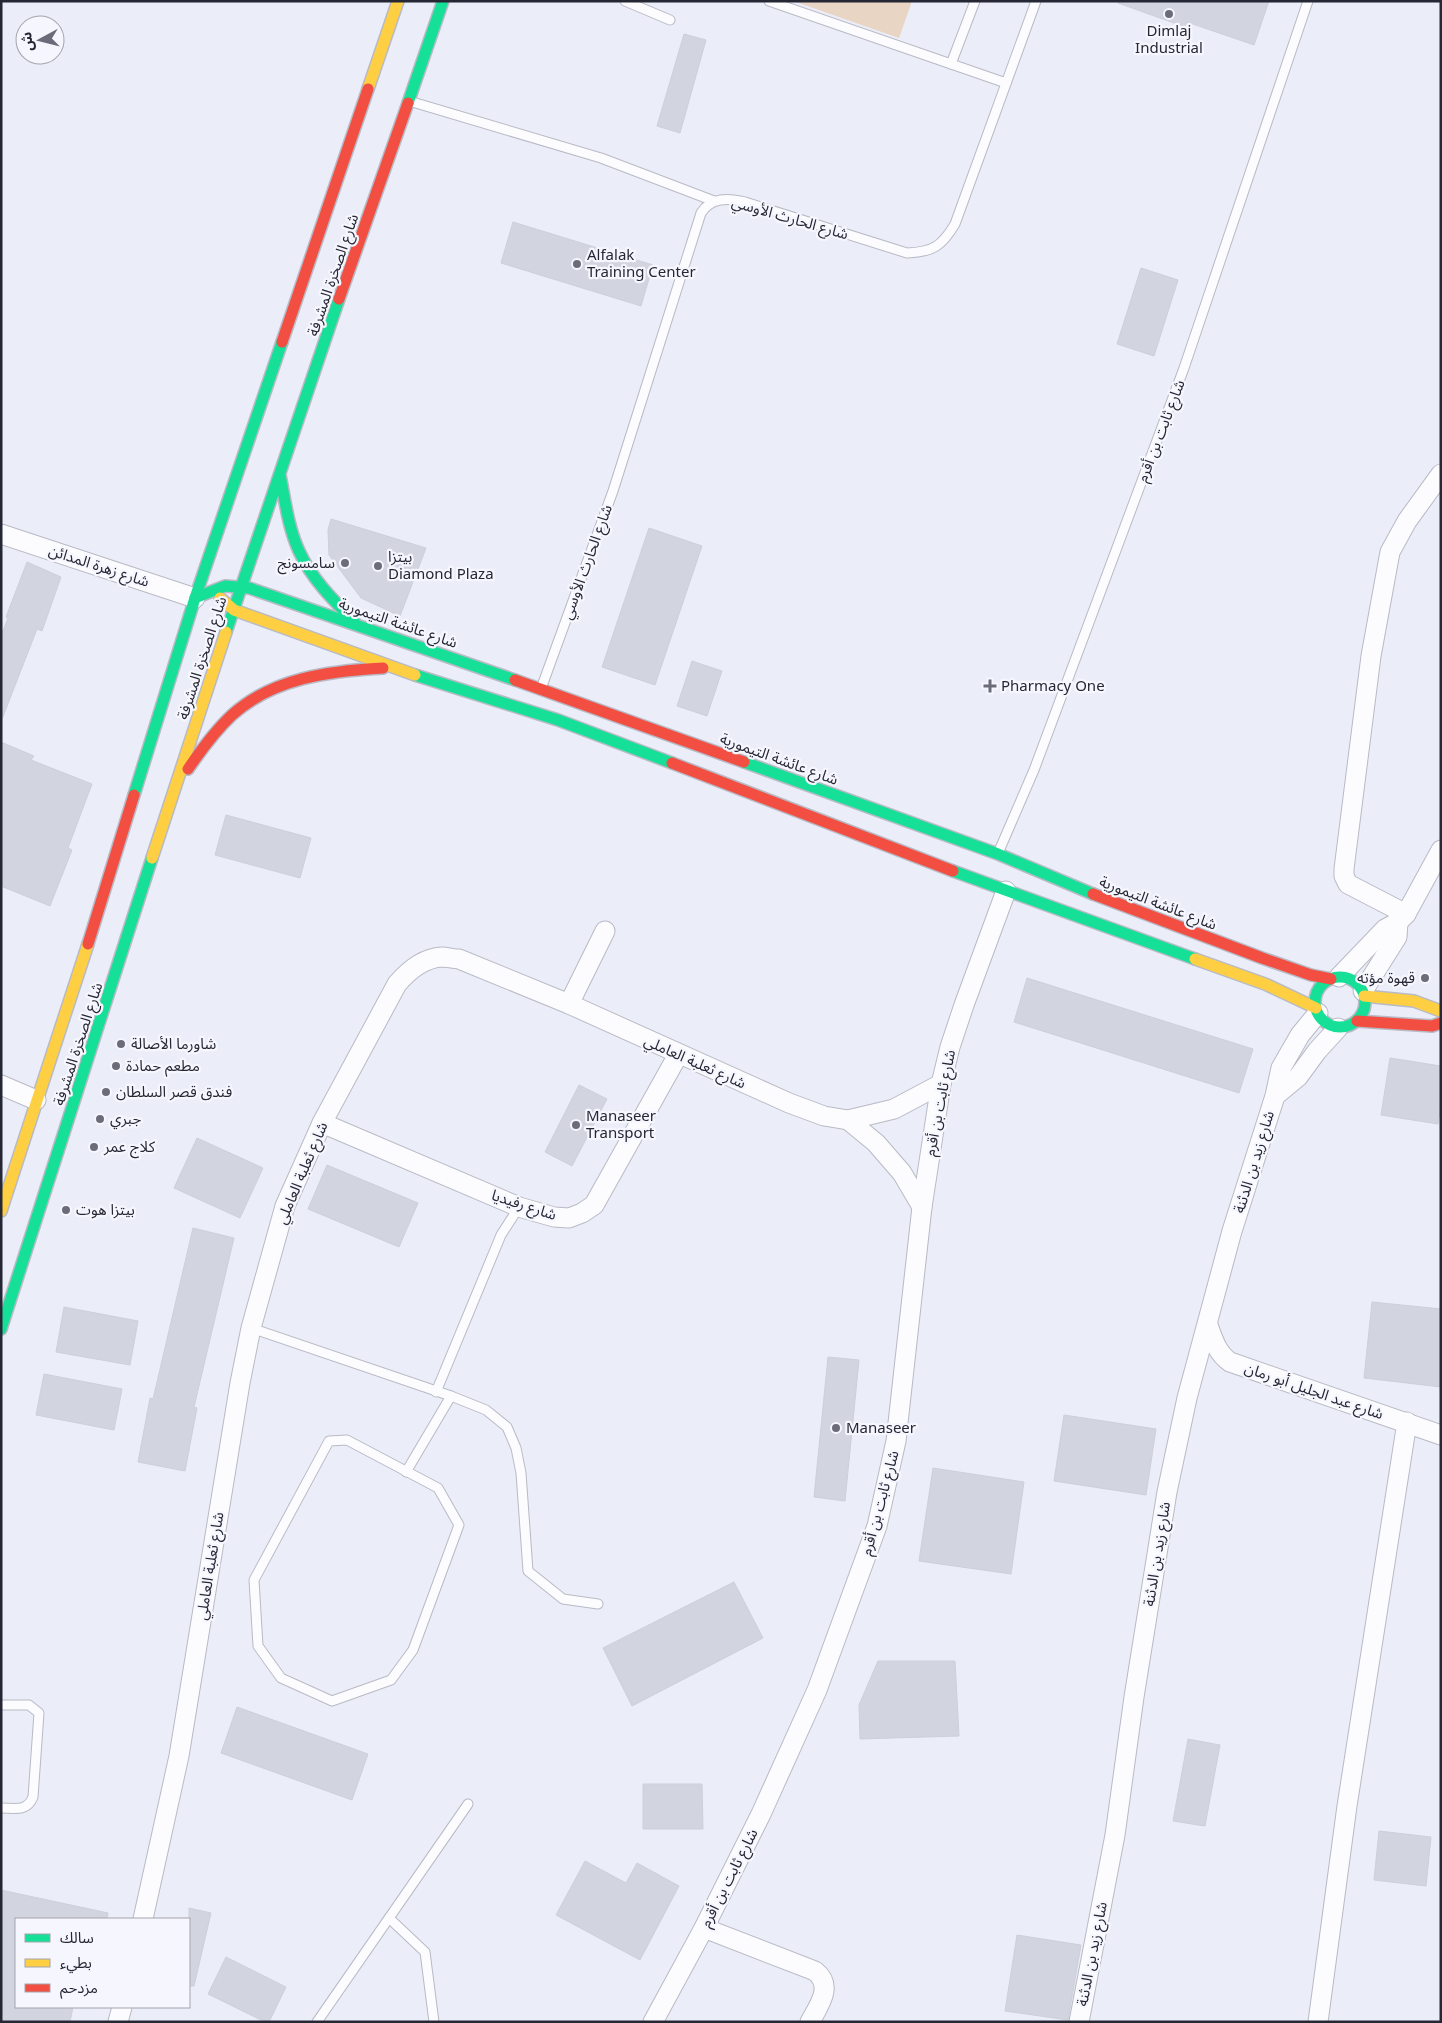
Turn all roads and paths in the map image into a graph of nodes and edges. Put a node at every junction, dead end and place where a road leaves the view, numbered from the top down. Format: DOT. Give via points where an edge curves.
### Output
graph roads {
  1 [pos="398,1"];
  2 [pos="443,1"];
  3 [pos="626,1"];
  4 [pos="769,1"];
  5 [pos="975,1"];
  6 [pos="1036,1"];
  7 [pos="1308,1"];
  8 [pos="670,20"];
  9 [pos="951,64"];
  10 [pos="1006,83"];
  11 [pos="409,101"];
  12 [pos="714,201"];
  13 [pos="279,472"];
  14 [pos="1441,474"];
  15 [pos="2,536"];
  16 [pos="204,572"];
  17 [pos="242,585"];
  18 [pos="213,589"];
  19 [pos="195,598"];
  20 [pos="234,610"];
  21 [pos="358,626"];
  22 [pos="392,668"];
  23 [pos="541,689"];
  24 [pos="175,785"];
  25 [pos="1441,850"];
  26 [pos="998,854"];
  27 [pos="1006,891"];
  28 [pos="1402,918"];
  29 [pos="605,931"];
  30 [pos="1335,978"];
  31 [pos="1363,994"];
  32 [pos="569,1004"];
  33 [pos="1317,1011"];
  34 [pos="1441,1012"];
  35 [pos="1357,1021"];
  36 [pos="1441,1023"];
  37 [pos="1338,1028"];
  38 [pos="678,1055"];
  39 [pos="941,1084"];
  40 [pos="1,1085"];
  41 [pos="1275,1096"];
  42 [pos="36,1100"];
  43 [pos="848,1120"];
  44 [pos="322,1123"];
  45 [pos="519,1207"];
  46 [pos="922,1207"];
  47 [pos="1,1211"];
  48 [pos="1208,1324"];
  49 [pos="251,1328"];
  50 [pos="1,1329"];
  51 [pos="436,1392"];
  52 [pos="451,1396"];
  53 [pos="1407,1422"];
  54 [pos="1441,1435"];
  55 [pos="406,1472"];
  56 [pos="598,1604"];
  57 [pos="1,1705"];
  58 [pos="468,1804"];
  59 [pos="1,1808"];
  60 [pos="143,1918"];
  61 [pos="389,1918"];
  62 [pos="704,1928"];
  63 [pos="317,2022"];
  64 [pos="434,2022"];
  65 [pos="653,2022"];
  66 [pos="810,2022"];
  67 [pos="1079,2022"];
  68 [pos="1318,2022"];
  1 -- 16 [label="main road, شارع الصخرة المشرفة"];
  2 -- 11 [label="main road, شارع الصخرة المشرفة"];
  3 -- 8 [label="lane"];
  4 -- 9 [label="lane"];
  5 -- 9 [label="lane"];
  6 -- 10 [label="lane, شارع الحارث الأوسي"];
  7 -- 26 [label="lane, شارع ثابت بن أقرم" via="1184,368 1034,770"];
  9 -- 10 [label="lane"];
  10 -- 12 [label="lane, شارع الحارث الأوسي" via="954,224 937,247 921,253 907,253 735,199"];
  11 -- 12 [label="lane" via="601,158"];
  11 -- 13 [label="main road, شارع الصخرة المشرفة"];
  12 -- 23 [label="lane, شارع الحارث الأوسي" via="701,213 612,491"];
  13 -- 17 [label="main road, شارع الصخرة المشرفة"];
  13 -- 21 [label="main road" via="289,524 299,552 325,591"];
  14 -- 28 [label="street" via="1407,521 1390,552 1371,656 1344,869 1348,884"];
  15 -- 19 [label="street, شارع زهرة المدائن"];
  16 -- 18 [label="main road"];
  16 -- 19 [label="main road, شارع الصخرة المشرفة"];
  17 -- 18 [label="main road, شارع عائشة التيمورية"];
  17 -- 20 [label="main road, شارع الصخرة المشرفة"];
  17 -- 21 [label="main road, شارع عائشة التيمورية"];
  18 -- 19 [label="main road, شارع عائشة التيمورية"];
  18 -- 20 [label="main road"];
  19 -- 42 [label="main road, شارع الصخرة المشرفة"];
  20 -- 22 [label="main road"];
  20 -- 24 [label="main road, شارع الصخرة المشرفة"];
  21 -- 23 [label="main road, شارع عائشة التيمورية"];
  22 -- 24 [label="main road" via="312,676 288,682 253,699 231,716"];
  22 -- 27 [label="main road" via="558,720"];
  23 -- 26 [label="main road, شارع عائشة التيمورية"];
  24 -- 50 [label="main road, شارع الصخرة المشرفة"];
  25 -- 28 [label="street"];
  26 -- 30 [label="main road, شارع عائشة التيمورية" via="1087,892 1243,951 1311,975"];
  27 -- 33 [label="main road" via="1265,984"];
  27 -- 39 [label="street, شارع ثابت بن أقرم" via="956,1030"];
  28 -- 30 [label="street" via="1385,929"];
  28 -- 31 [label="street" via="1397,937"];
  29 -- 32 [label="street"];
  30 -- 31 [label="main road" via="1349,979"];
  30 -- 33 [label="main road" via="1318,991"];
  31 -- 34 [label="main road" via="1411,1002"];
  31 -- 35 [label="main road" via="1365,1005"];
  32 -- 38 [label="street, شارع ثعلبة العاملي"];
  32 -- 44 [label="street, شارع ثعلبة العاملي" via="459,959 442,957 423,963 406,972 397,984"];
  33 -- 37 [label="main road" via="1326,1023"];
  33 -- 41 [label="street, شارع زيد بن الدثنة" via="1281,1068"];
  35 -- 36 [label="main road" via="1432,1026"];
  35 -- 37 [label="main road"];
  37 -- 41 [label="street, شارع زيد بن الدثنة" via="1298,1077"];
  38 -- 43 [label="street, شارع ثعلبة العاملي" via="789,1104"];
  38 -- 45 [label="street, شارع رفيديا" via="594,1205 569,1218"];
  39 -- 43 [label="street, شارع ثعلبة العاملي" via="894,1109"];
  39 -- 46 [label="street, شارع ثابت بن أقرم"];
  40 -- 42 [label="street"];
  41 -- 48 [label="street, شارع زيد بن الدثنة" via="1232,1231"];
  42 -- 47 [label="main road, شارع الصخرة المشرفة"];
  43 -- 46 [label="street, شارع ثعلبة العاملي" via="876,1143 902,1173"];
  44 -- 45 [label="street, شارع رفيديا"];
  44 -- 49 [label="street, شارع ثعلبة العاملي" via="286,1206"];
  45 -- 51 [label="lane" via="501,1235"];
  46 -- 62 [label="street, شارع ثابت بن أقرم" via="896,1441 877,1526 817,1690 761,1814"];
  48 -- 53 [label="street, شارع عبد الجليل أبو رمان" via="1218,1349 1230,1362"];
  48 -- 67 [label="street, شارع زيد بن الدثنة" via="1187,1398 1167,1492 1115,1835"];
  49 -- 51 [label="lane"];
  49 -- 60 [label="street, شارع ثعلبة العاملي" via="228,1448 180,1756"];
  51 -- 52 [label="lane"];
  52 -- 55 [label="lane"];
  52 -- 56 [label="lane" via="486,1410 506,1427 516,1448 521,1473 528,1571 563,1599"];
  53 -- 54 [label="street, شارع عبد الجليل أبو رمان"];
  53 -- 68 [label="street" via="1347,1806"];
  55 -- 55 [label="lane" via="347,1440 329,1442 254,1580 258,1646 281,1678 332,1701 391,1680 413,1650 458,1525 438,1488"];
  57 -- 59 [label="lane" via="29,1705 39,1712 33,1797 25,1807"];
  58 -- 61 [label="lane"];
  61 -- 63 [label="lane"];
  61 -- 64 [label="lane" via="425,1952"];
  62 -- 65 [label="street, شارع ثابت بن أقرم"];
  62 -- 66 [label="street" via="821,1976 825,1992"];
}
